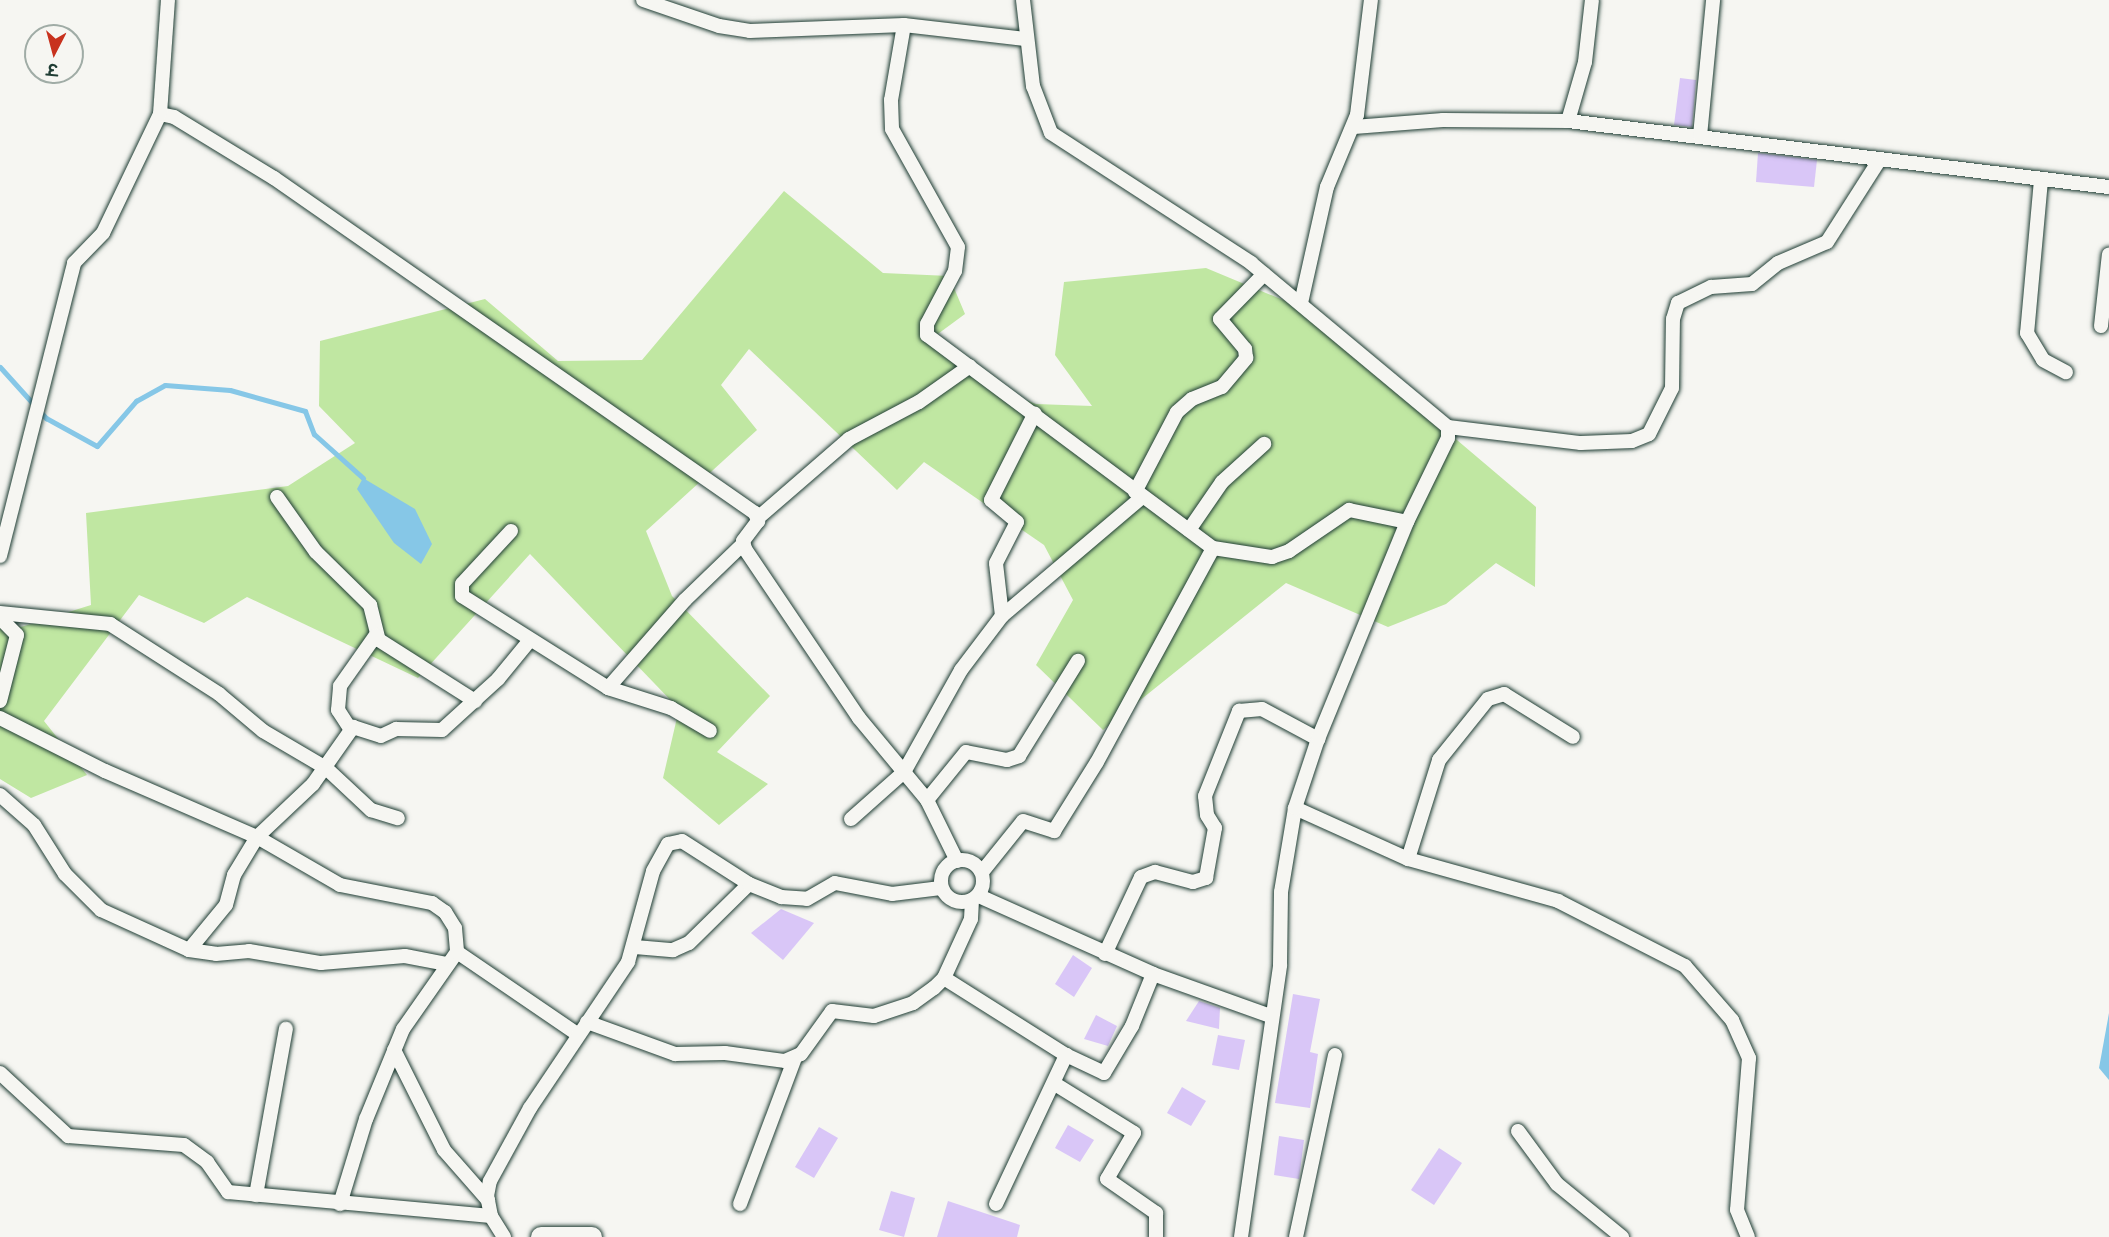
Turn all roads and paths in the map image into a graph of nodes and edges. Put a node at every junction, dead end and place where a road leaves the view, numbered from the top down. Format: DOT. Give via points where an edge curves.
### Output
graph roads {
  1 [pos="168,0"];
  2 [pos="643,0"];
  3 [pos="1023,0"];
  4 [pos="1371,0"];
  5 [pos="1592,0"];
  6 [pos="1713,0"];
  7 [pos="904,25"];
  8 [pos="1025,39"];
  9 [pos="160,114"];
  10 [pos="1568,121"];
  11 [pos="1354,127"];
  12 [pos="1700,136"];
  13 [pos="1880,159"];
  14 [pos="2041,180"];
  15 [pos="2109,187"];
  16 [pos="2109,254"];
  17 [pos="1264,274"];
  18 [pos="1301,303"];
  19 [pos="2101,326"];
  20 [pos="970,366"];
  21 [pos="2066,372"];
  22 [pos="1035,413"];
  23 [pos="1449,427"];
  24 [pos="1264,444"];
  25 [pos="1138,495"];
  26 [pos="277,497"];
  27 [pos="759,517"];
  28 [pos="1407,522"];
  29 [pos="1189,530"];
  30 [pos="511,531"];
  31 [pos="743,544"];
  32 [pos="1213,548"];
  33 [pos="0,556"];
  34 [pos="0,613"];
  35 [pos="1002,616"];
  36 [pos="0,618"];
  37 [pos="376,635"];
  38 [pos="530,640"];
  39 [pos="1078,661"];
  40 [pos="608,688"];
  41 [pos="0,701"];
  42 [pos="475,701"];
  43 [pos="0,718"];
  44 [pos="351,730"];
  45 [pos="710,731"];
  46 [pos="1573,737"];
  47 [pos="1318,740"];
  48 [pos="326,768"];
  49 [pos="904,772"];
  50 [pos="0,795"];
  51 [pos="927,800"];
  52 [pos="1295,808"];
  53 [pos="398,818"];
  54 [pos="851,819"];
  55 [pos="257,837"];
  56 [pos="1408,859"];
  57 [pos="957,861"];
  58 [pos="982,872"];
  59 [pos="750,884"];
  60 [pos="941,888"];
  61 [pos="975,898"];
  62 [pos="635,947"];
  63 [pos="189,950"];
  64 [pos="457,952"];
  65 [pos="1105,954"];
  66 [pos="447,964"];
  67 [pos="1153,974"];
  68 [pos="944,978"];
  69 [pos="1270,1016"];
  70 [pos="587,1022"];
  71 [pos="286,1029"];
  72 [pos="577,1034"];
  73 [pos="394,1050"];
  74 [pos="1066,1055"];
  75 [pos="1335,1055"];
  76 [pos="795,1058"];
  77 [pos="0,1073"];
  78 [pos="1055,1084"];
  79 [pos="1518,1131"];
  80 [pos="256,1195"];
  81 [pos="488,1200"];
  82 [pos="340,1204"];
  83 [pos="740,1204"];
  84 [pos="996,1204"];
  85 [pos="490,1216"];
  86 [pos="504,1237"];
  87 [pos="542,1237"];
  88 [pos="592,1237"];
  89 [pos="1156,1237"];
  90 [pos="1241,1237"];
  91 [pos="1296,1237"];
  92 [pos="1622,1237"];
  93 [pos="1748,1237"];
  1 -- 9 [label="street"];
  2 -- 7 [label="street" via="719,26 750,31"];
  3 -- 8 [label="street"];
  4 -- 11 [label="street"];
  5 -- 10 [label="street" via="1585,62"];
  6 -- 12 [label="street"];
  7 -- 8 [label="street"];
  7 -- 20 [label="street" via="891,100 892,129 958,247 955,271 926,331"];
  8 -- 17 [label="street" via="1039,110 1051,133"];
  9 -- 27 [label="street" via="174,117 274,178 667,448"];
  9 -- 33 [label="street" via="103,233 72,269"];
  10 -- 11 [label="street" via="1443,120"];
  10 -- 12 [label="street"];
  11 -- 18 [label="street" via="1327,187"];
  12 -- 13 [label="street"];
  13 -- 14 [label="street"];
  13 -- 23 [label="street" via="1827,242 1778,263 1752,284 1703,290 1678,303 1673,319 1672,388 1649,434 1632,441 1581,443"];
  14 -- 15 [label="street"];
  14 -- 21 [label="street" via="2027,333 2043,360"];
  16 -- 19 [label="street"];
  17 -- 18 [label="street"];
  17 -- 25 [label="street" via="1221,315 1221,322 1245,349 1246,358 1222,387 1183,405"];
  18 -- 23 [label="street"];
  20 -- 22 [label="street"];
  20 -- 27 [label="street" via="919,402 849,439"];
  22 -- 25 [label="street"];
  22 -- 35 [label="street" via="991,500 1017,524 996,563"];
  23 -- 28 [label="street" via="1448,438"];
  24 -- 29 [label="street" via="1222,482"];
  25 -- 29 [label="street"];
  25 -- 35 [label="street"];
  26 -- 37 [label="street" via="316,552 370,605"];
  27 -- 31 [label="street"];
  28 -- 32 [label="street" via="1349,510 1298,546 1272,557"];
  28 -- 47 [label="street"];
  29 -- 32 [label="street"];
  30 -- 38 [label="street" via="481,559 459,591"];
  31 -- 40 [label="street" via="685,600"];
  31 -- 49 [label="street" via="818,661"];
  32 -- 58 [label="street" via="1097,762 1054,831 1023,820"];
  34 -- 48 [label="street" via="110,624 219,694 263,731"];
  35 -- 49 [label="street" via="961,670"];
  36 -- 41 [label="street" via="17,635"];
  37 -- 42 [label="street"];
  37 -- 44 [label="street" via="340,686 338,710"];
  38 -- 40 [label="street"];
  38 -- 42 [label="street"];
  39 -- 51 [label="street" via="1019,756 1007,759 966,752"];
  40 -- 45 [label="street" via="671,708"];
  42 -- 44 [label="street" via="442,729 402,728 381,736 359,726"];
  43 -- 55 [label="street" via="105,771"];
  44 -- 48 [label="street"];
  46 -- 56 [label="street" via="1504,694 1488,699 1439,760"];
  47 -- 52 [label="street"];
  47 -- 65 [label="street" via="1262,709 1239,711 1205,796 1207,815 1215,828 1206,878 1193,882 1155,872 1141,877"];
  48 -- 53 [label="street" via="357,801 381,816"];
  48 -- 55 [label="street"];
  49 -- 51 [label="street"];
  49 -- 54 [label="street"];
  50 -- 63 [label="street" via="19,808 65,874 101,910"];
  51 -- 57 [label="street"];
  52 -- 56 [label="street"];
  52 -- 69 [label="street" via="1281,892 1280,965"];
  55 -- 63 [label="street" via="234,875 226,905"];
  55 -- 64 [label="street" via="340,885 432,903 446,912 455,928"];
  56 -- 93 [label="street" via="1558,901 1668,955 1703,983 1732,1020 1749,1058 1737,1210"];
  57 -- 58 [label="street" via="973,863"];
  57 -- 60 [label="street" via="944,869"];
  58 -- 61 [label="street"];
  59 -- 60 [label="street" via="797,899 814,897 835,883 892,894"];
  59 -- 62 [label="street" via="689,943 673,950"];
  59 -- 62 [label="street" via="682,841 668,844 653,872"];
  60 -- 61 [label="street" via="951,898"];
  61 -- 65 [label="street"];
  61 -- 68 [label="street"];
  62 -- 70 [label="street"];
  63 -- 66 [label="street" via="216,954 249,951 321,963 405,956"];
  64 -- 66 [label="street"];
  64 -- 72 [label="street"];
  65 -- 67 [label="street"];
  66 -- 73 [label="street"];
  67 -- 69 [label="street"];
  67 -- 74 [label="street" via="1108,1070 1098,1072"];
  68 -- 74 [label="street"];
  68 -- 76 [label="street" via="913,1003 894,1011 864,1017 832,1011"];
  69 -- 90 [label="street"];
  70 -- 72 [label="street"];
  70 -- 76 [label="street" via="675,1054"];
  71 -- 80 [label="street"];
  72 -- 81 [label="street" via="504,1153 490,1181"];
  73 -- 81 [label="street" via="444,1150"];
  73 -- 82 [label="street" via="366,1119"];
  74 -- 78 [label="street"];
  75 -- 91 [label="street"];
  76 -- 83 [label="street"];
  77 -- 80 [label="street" via="68,1136 184,1144 202,1157 228,1191"];
  78 -- 84 [label="street"];
  78 -- 89 [label="street" via="1134,1133 1107,1179 1156,1213"];
  79 -- 92 [label="street" via="1557,1184"];
  80 -- 82 [label="street"];
  81 -- 85 [label="street"];
  82 -- 85 [label="street"];
  85 -- 86 [label="street"];
  87 -- 88 [label="street"];
}
